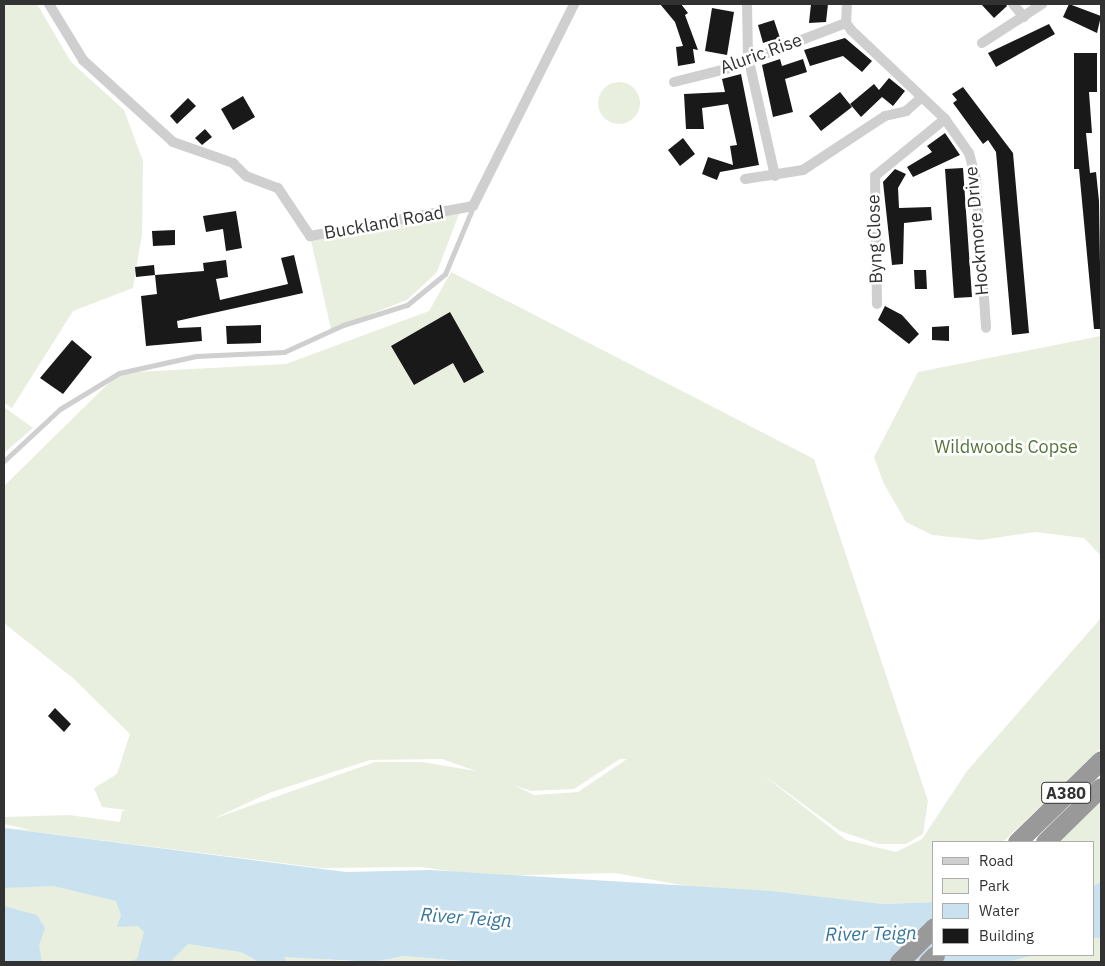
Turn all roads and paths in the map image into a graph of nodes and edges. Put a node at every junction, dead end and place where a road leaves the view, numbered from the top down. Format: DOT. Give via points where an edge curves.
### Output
graph roads {
  1 [pos="49,4"];
  2 [pos="574,4"];
  3 [pos="747,4"];
  4 [pos="847,4"];
  5 [pos="1014,4"];
  6 [pos="1042,4"];
  7 [pos="1024,17"];
  8 [pos="846,23"];
  9 [pos="982,43"];
  10 [pos="748,57"];
  11 [pos="674,82"];
  12 [pos="922,97"];
  13 [pos="945,119"];
  14 [pos="775,176"];
  15 [pos="745,179"];
  16 [pos="473,206"];
  17 [pos="877,304"];
  18 [pos="986,328"];
  19 [pos="4,461"];
  20 [pos="1101,760"];
  21 [pos="1101,787"];
  22 [pos="1017,841"];
  23 [pos="1046,841"];
  24 [pos="932,929"];
  25 [pos="899,962"];
  1 -- 16 [label="street, Buckland Road" via="83,60 173,142 233,163 246,176 278,188 310,236"];
  2 -- 16 [label="street"];
  3 -- 10 [label="street"];
  4 -- 8 [label="street"];
  5 -- 7 [label="street"];
  6 -- 7 [label="street"];
  7 -- 9 [label="street"];
  8 -- 10 [label="street, Aluric Rise"];
  8 -- 12 [label="street, Hockmore Drive"];
  10 -- 11 [label="street, Aluric Rise" via="726,69"];
  10 -- 14 [label="street"];
  12 -- 13 [label="street, Hockmore Drive"];
  12 -- 14 [label="street" via="906,111 885,116 827,159"];
  13 -- 17 [label="street, Byng Close" via="874,176"];
  13 -- 18 [label="street, Hockmore Drive" via="969,153 976,180"];
  14 -- 15 [label="street"];
  16 -- 19 [label="lane" via="445,274 407,305 343,325 284,352 196,356 119,373 60,409"];
  20 -- 22 [label="highway, A380"];
  21 -- 23 [label="highway, A380"];
  24 -- 25 [label="highway"];
}
